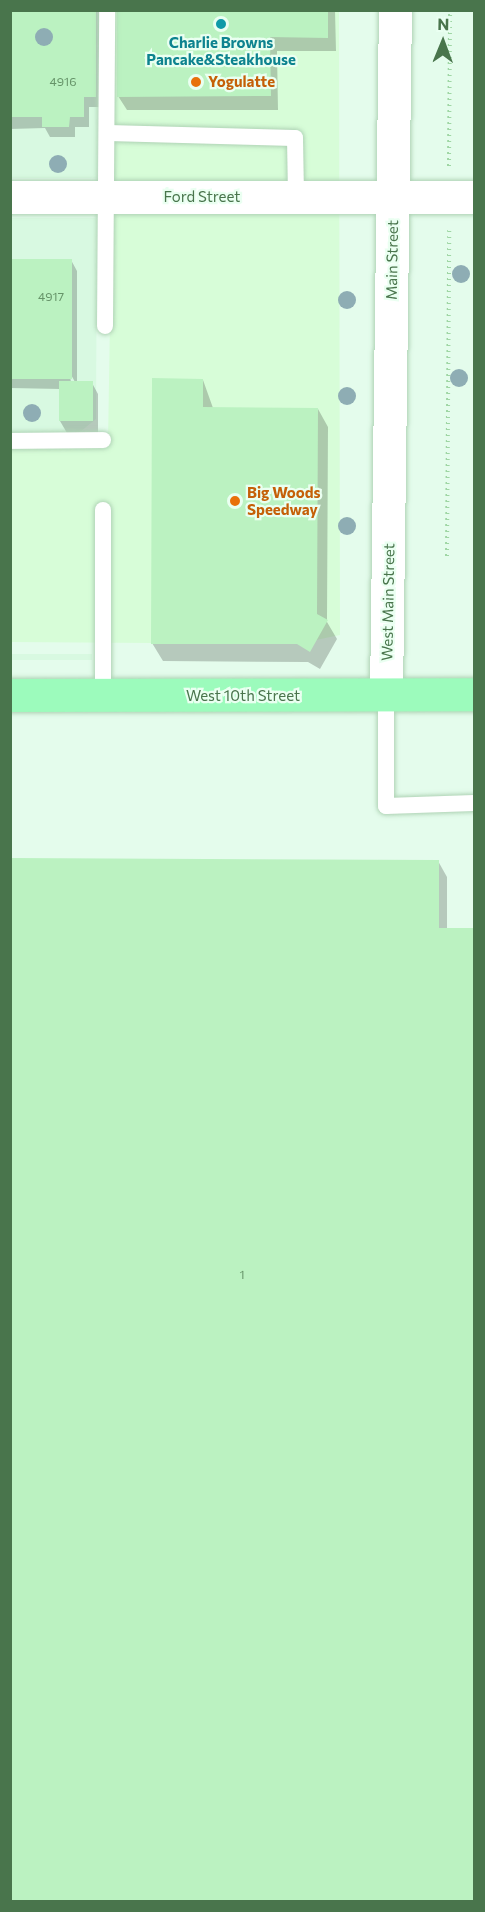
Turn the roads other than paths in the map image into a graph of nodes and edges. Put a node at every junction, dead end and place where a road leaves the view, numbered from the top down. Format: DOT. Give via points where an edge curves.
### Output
graph roads {
  1 [pos="107,10"];
  2 [pos="395,10"];
  3 [pos="107,133"];
  4 [pos="10,197"];
  5 [pos="107,197"];
  6 [pos="296,197"];
  7 [pos="393,197"];
  8 [pos="462,197"];
  9 [pos="105,326"];
  10 [pos="103,440"];
  11 [pos="10,441"];
  12 [pos="103,510"];
  13 [pos="389,510"];
  14 [pos="386,694"];
  15 [pos="474,694"];
  16 [pos="10,695"];
  17 [pos="103,696"];
  18 [pos="474,803"];
  1 -- 3 [label="lane"];
  2 -- 7 [label="street, Main Street"];
  3 -- 5 [label="lane"];
  3 -- 6 [label="lane" via="295,138"];
  4 -- 5 [label="street, Ford Street"];
  5 -- 6 [label="street, Ford Street"];
  5 -- 9 [label="lane"];
  6 -- 7 [label="street, Ford Street"];
  7 -- 8 [label="street, Ford Street"];
  7 -- 13 [label="street, Main Street"];
  10 -- 11 [label="lane"];
  12 -- 17 [label="lane"];
  13 -- 14 [label="street, West Main Street"];
  14 -- 15 [label="main road, West 10th Street"];
  14 -- 17 [label="main road, West 10th Street"];
  14 -- 18 [label="lane" via="386,806"];
  16 -- 17 [label="main road, West 10th Street"];
}
